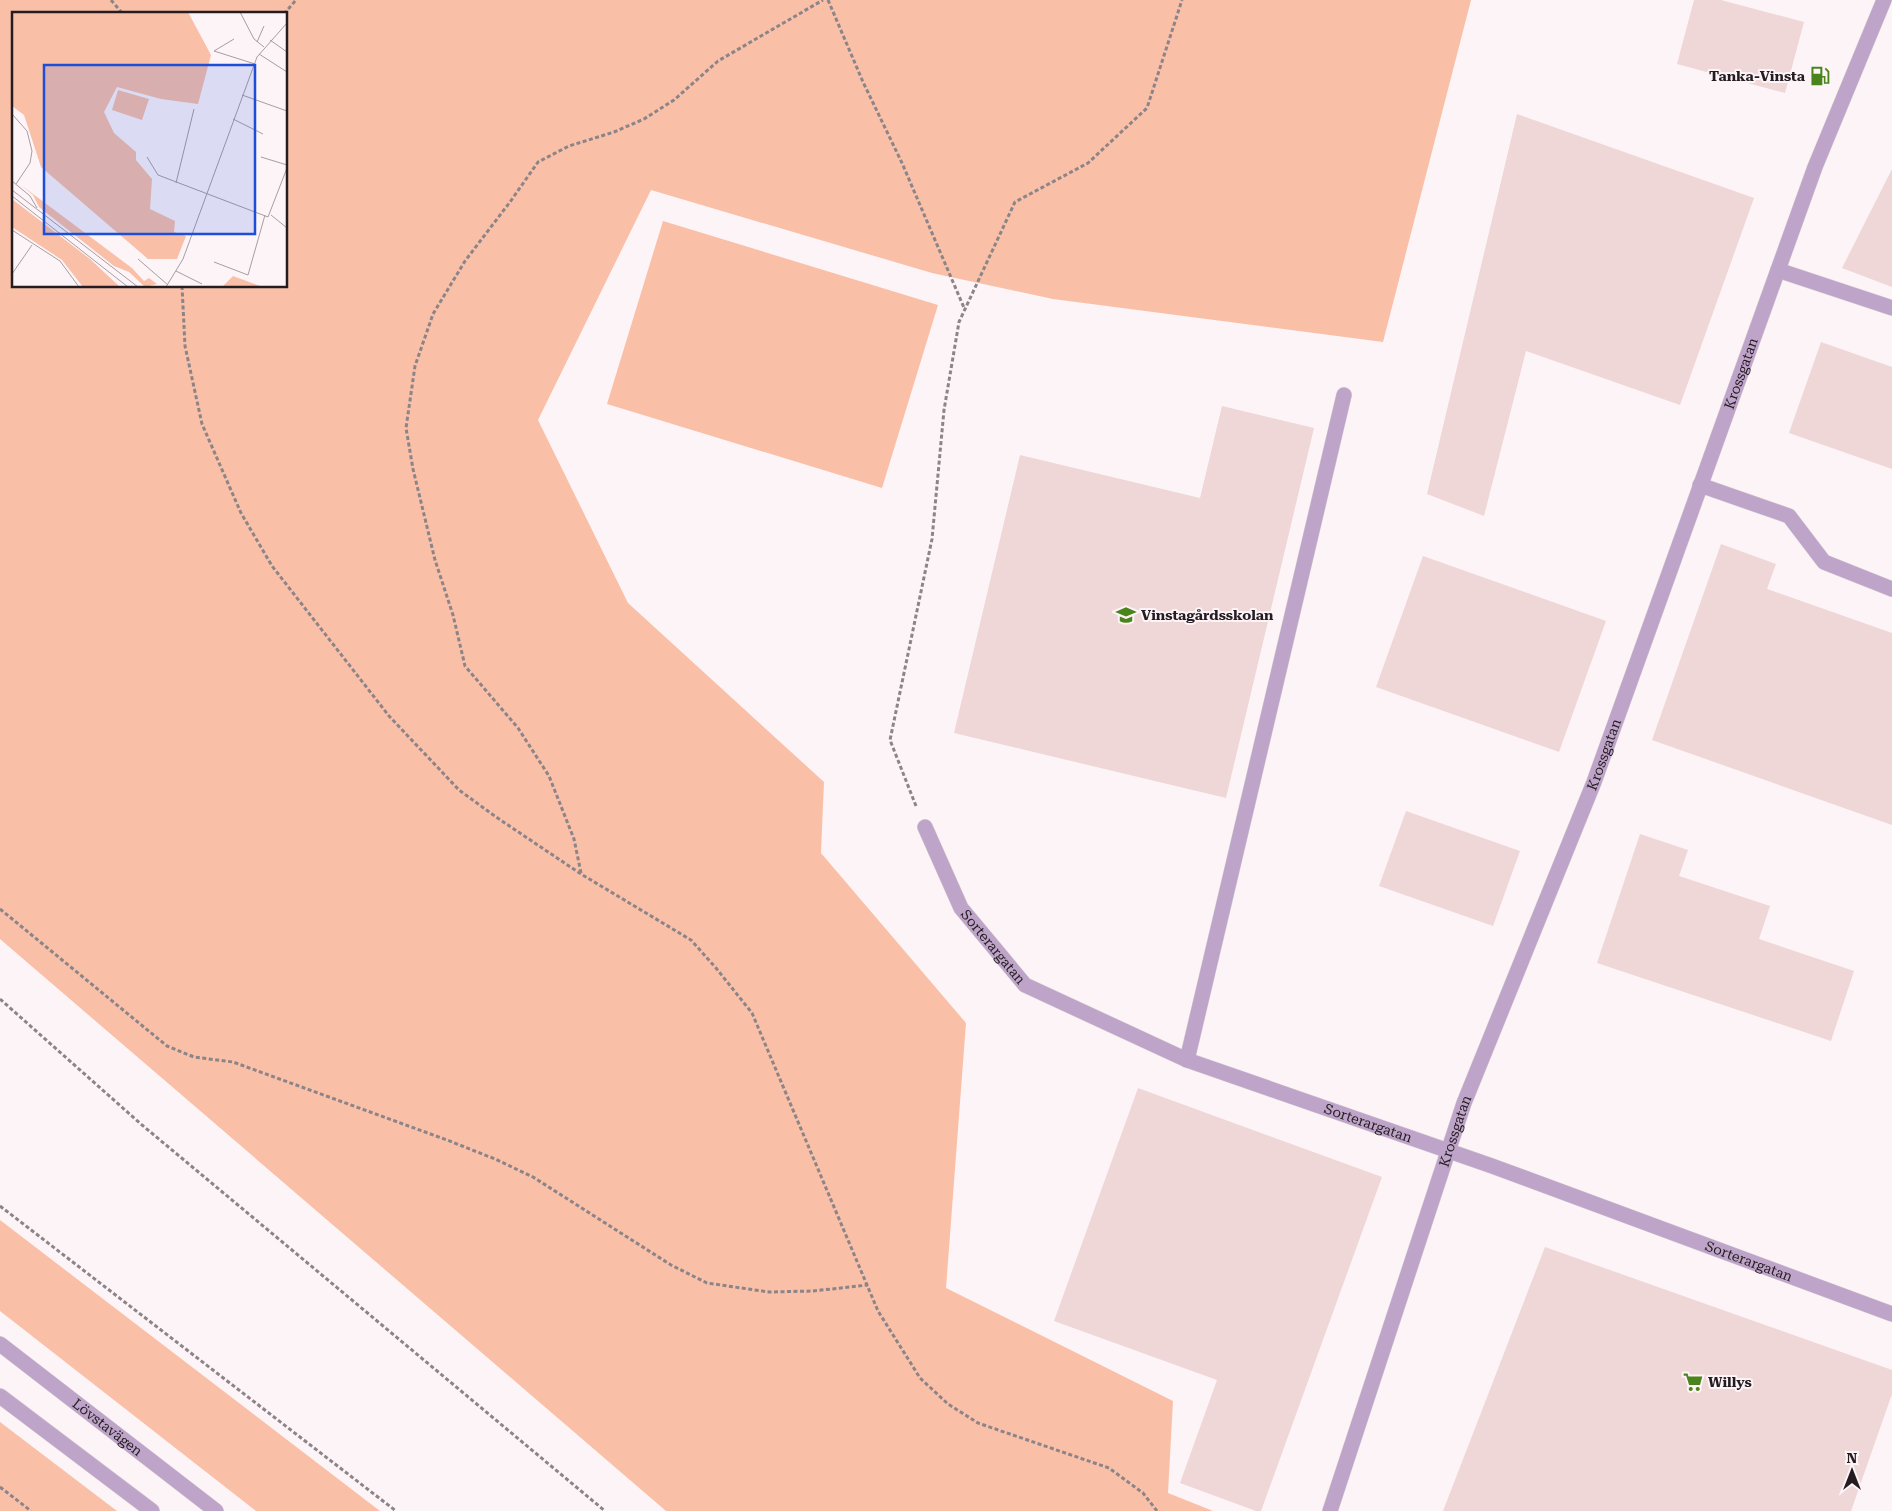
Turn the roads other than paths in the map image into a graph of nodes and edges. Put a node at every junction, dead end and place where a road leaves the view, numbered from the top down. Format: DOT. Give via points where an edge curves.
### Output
graph roads {
  1 [pos="1884,0"];
  2 [pos="1778,270"];
  3 [pos="1892,308"];
  4 [pos="1344,395"];
  5 [pos="1700,485"];
  6 [pos="1892,589"];
  7 [pos="925,827"];
  8 [pos="1187,1060"];
  9 [pos="1448,1152"];
  10 [pos="1892,1314"];
  11 [pos="0,1344"];
  12 [pos="0,1396"];
  13 [pos="152,1511"];
  14 [pos="216,1511"];
  15 [pos="1330,1511"];
  1 -- 2 [label="street, Krossgatan" via="1818,158"];
  2 -- 3 [label="street"];
  2 -- 5 [label="street, Krossgatan"];
  4 -- 8 [label="street"];
  5 -- 6 [label="street" via="1789,516 1824,562"];
  5 -- 9 [label="street, Krossgatan" via="1594,782 1464,1103"];
  7 -- 8 [label="street, Sorterargatan" via="961,908 1025,985"];
  8 -- 9 [label="street, Sorterargatan"];
  9 -- 10 [label="street, Sorterargatan"];
  9 -- 15 [label="street, Krossgatan"];
  11 -- 14 [label="street, Lövstavägen"];
  12 -- 13 [label="street"];
}
